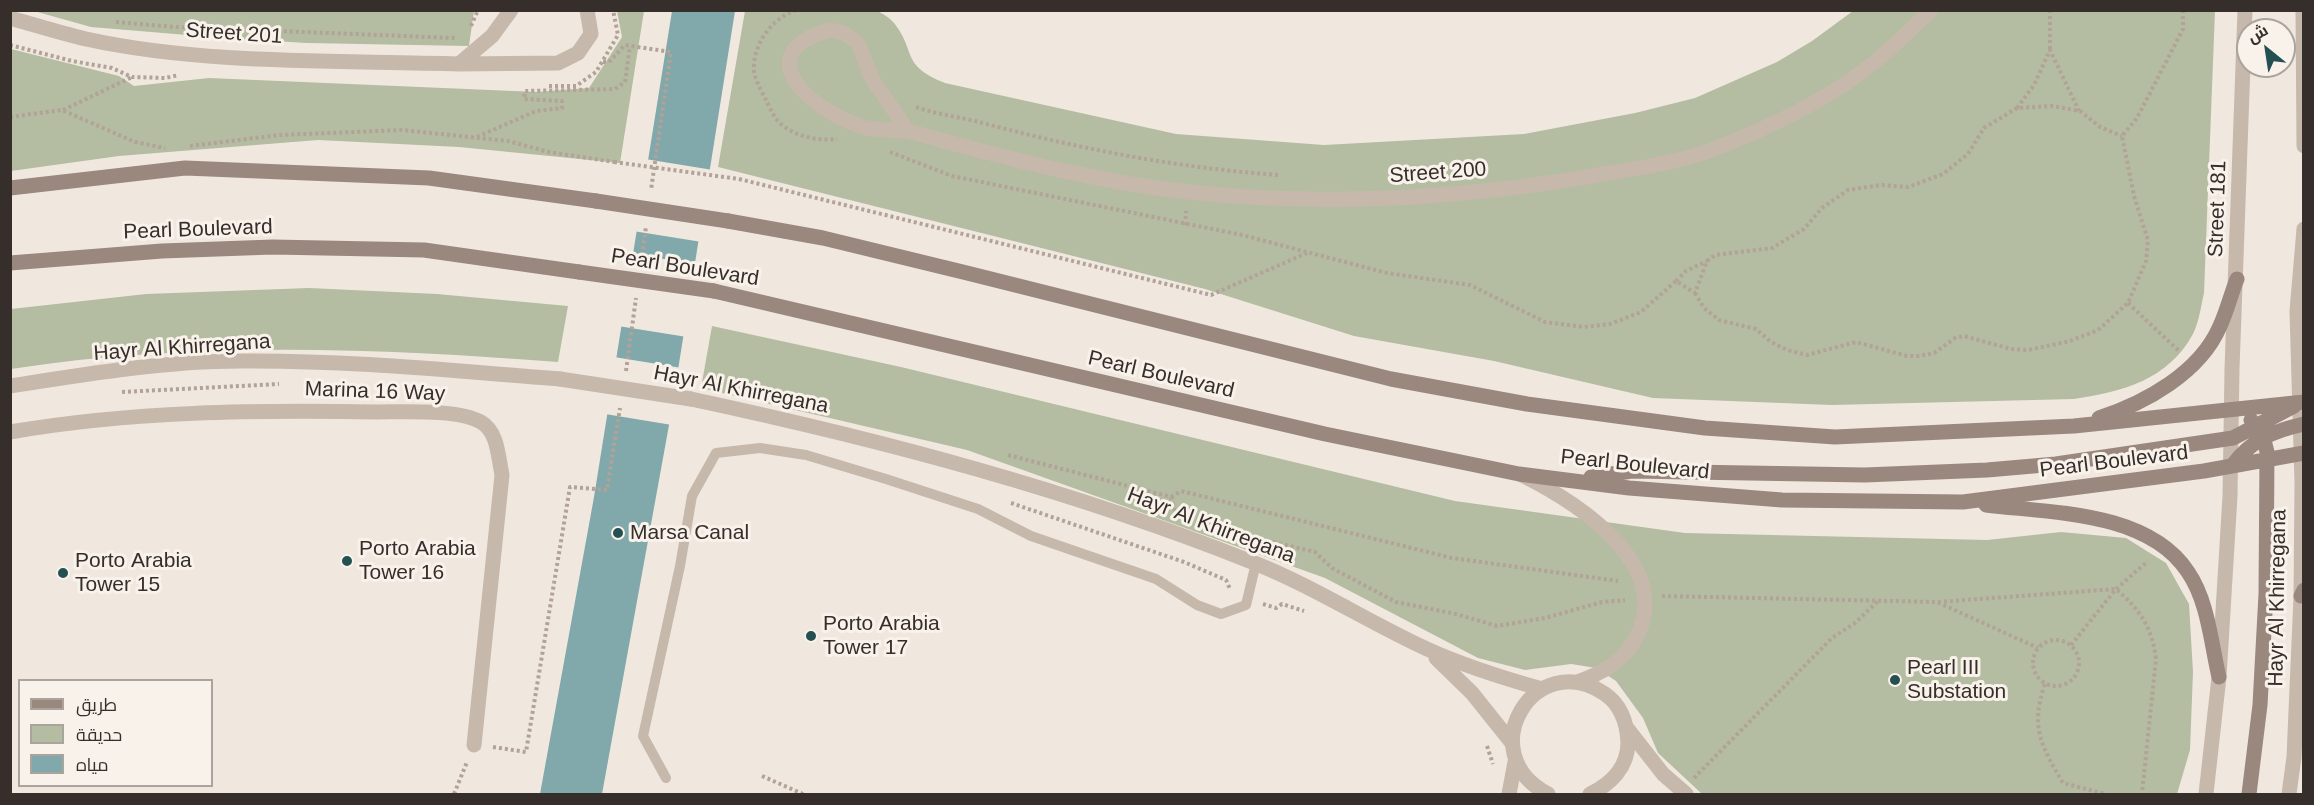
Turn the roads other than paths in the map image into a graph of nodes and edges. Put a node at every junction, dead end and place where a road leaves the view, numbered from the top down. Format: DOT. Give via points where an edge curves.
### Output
graph roads {
  1 [pos="511,10"];
  2 [pos="587,10"];
  3 [pos="1931,10"];
  4 [pos="2246,10"];
  5 [pos="2303,10"];
  6 [pos="10,18"];
  7 [pos="459,64"];
  8 [pos="908,131"];
  9 [pos="2304,146"];
  10 [pos="10,188"];
  11 [pos="2304,229"];
  12 [pos="10,263"];
  13 [pos="2237,279"];
  14 [pos="10,386"];
  15 [pos="2301,402"];
  16 [pos="2232,410"];
  17 [pos="2302,425"];
  18 [pos="2074,426"];
  19 [pos="2260,431"];
  20 [pos="10,432"];
  21 [pos="2233,438"];
  22 [pos="2302,453"];
  23 [pos="2266,459"];
  24 [pos="2232,466"];
  25 [pos="1519,474"];
  26 [pos="1574,480"];
  27 [pos="1963,502"];
  28 [pos="1256,563"];
  29 [pos="2302,593"];
  30 [pos="1425,649"];
  31 [pos="2219,676"];
  32 [pos="1577,682"];
  33 [pos="1542,689"];
  34 [pos="1628,728"];
  35 [pos="1512,743"];
  36 [pos="474,745"];
  37 [pos="1515,762"];
  38 [pos="666,778"];
  39 [pos="1683,793"];
  40 [pos="1509,795"];
  41 [pos="1548,795"];
  42 [pos="1590,795"];
  43 [pos="2206,795"];
  44 [pos="2249,795"];
  45 [pos="2289,795"];
  1 -- 7 [label="street" via="492,36"];
  2 -- 7 [label="street, Street 201" via="591,34 578,52 558,63"];
  3 -- 8 [label="street, Street 200" via="1882,57 1840,88 1788,116 1707,151 1543,184 1431,197 1308,198 1189,192 1034,166"];
  4 -- 13 [label="street, Street 181"];
  5 -- 9 [label="street"];
  6 -- 7 [label="street, Street 201" via="87,39 170,51"];
  8 -- 8 [label="street, Street 200" via="872,79 858,43 844,33 830,30 797,44 791,74 799,90 814,102 859,126"];
  10 -- 18 [label="main road, Pearl Boulevard, bridge" via="207,169 429,178 823,238 1391,379 1527,404 1705,428 1835,437"];
  11 -- 15 [label="street" via="2297,311"];
  12 -- 25 [label="main road, Pearl Boulevard, bridge" via="162,250 424,250 714,291 1325,435"];
  13 -- 16 [label="street, Street 181"];
  13 -- 18 [label="main road" via="2220,327 2194,364 2137,401"];
  14 -- 28 [label="street, Hayr Al Khirregana, bridge" via="98,372 240,361 409,367 560,379 692,399 948,460 1142,520"];
  15 -- 16 [label="main road, Pearl Boulevard"];
  15 -- 17 [label="street, Hayr Al Khirregana"];
  15 -- 19 [label="main road"];
  16 -- 18 [label="main road, Pearl Boulevard"];
  16 -- 19 [label="main road" via="2250,419"];
  16 -- 21 [label="street"];
  17 -- 19 [label="main road"];
  17 -- 22 [label="street, Hayr Al Khirregana"];
  19 -- 21 [label="main road"];
  19 -- 23 [label="main road"];
  19 -- 24 [label="main road"];
  20 -- 36 [label="street, Marina 16 Way" via="147,414 446,413 480,422 494,434 502,475"];
  21 -- 24 [label="street"];
  21 -- 26 [label="main road" via="1987,471 1865,475 1632,471"];
  22 -- 23 [label="main road, Pearl Boulevard"];
  22 -- 29 [label="street, Hayr Al Khirregana"];
  23 -- 24 [label="main road, Pearl Boulevard"];
  23 -- 44 [label="main road" via="2262,683"];
  24 -- 27 [label="main road, Pearl Boulevard"];
  24 -- 31 [label="street"];
  25 -- 26 [label="main road, Pearl Boulevard"];
  25 -- 32 [label="street" via="1592,520 1632,561 1644,591 1640,630 1627,652 1609,669"];
  26 -- 27 [label="main road, Pearl Boulevard" via="1782,500"];
  27 -- 31 [label="main road" via="2096,518 2122,525 2162,545 2189,572 2202,602"];
  28 -- 30 [label="street, Hayr Al Khirregana"];
  28 -- 38 [label="lane" via="1246,604 1221,614 1197,605 1156,579 1031,536 978,509 886,479 760,448 716,453 692,496 643,736"];
  29 -- 45 [label="street, Hayr Al Khirregana"];
  30 -- 33 [label="street, Hayr Al Khirregana"];
  30 -- 35 [label="street, Hayr Al Khirregana" via="1472,693"];
  31 -- 43 [label="street"];
  32 -- 33 [label="street"];
  32 -- 34 [label="street" via="1610,697"];
  33 -- 35 [label="street" via="1519,711"];
  34 -- 39 [label="street"];
  34 -- 42 [label="street" via="1628,750 1620,771 1604,788"];
  35 -- 37 [label="street"];
  37 -- 40 [label="street"];
  37 -- 41 [label="street" via="1523,776"];
}
